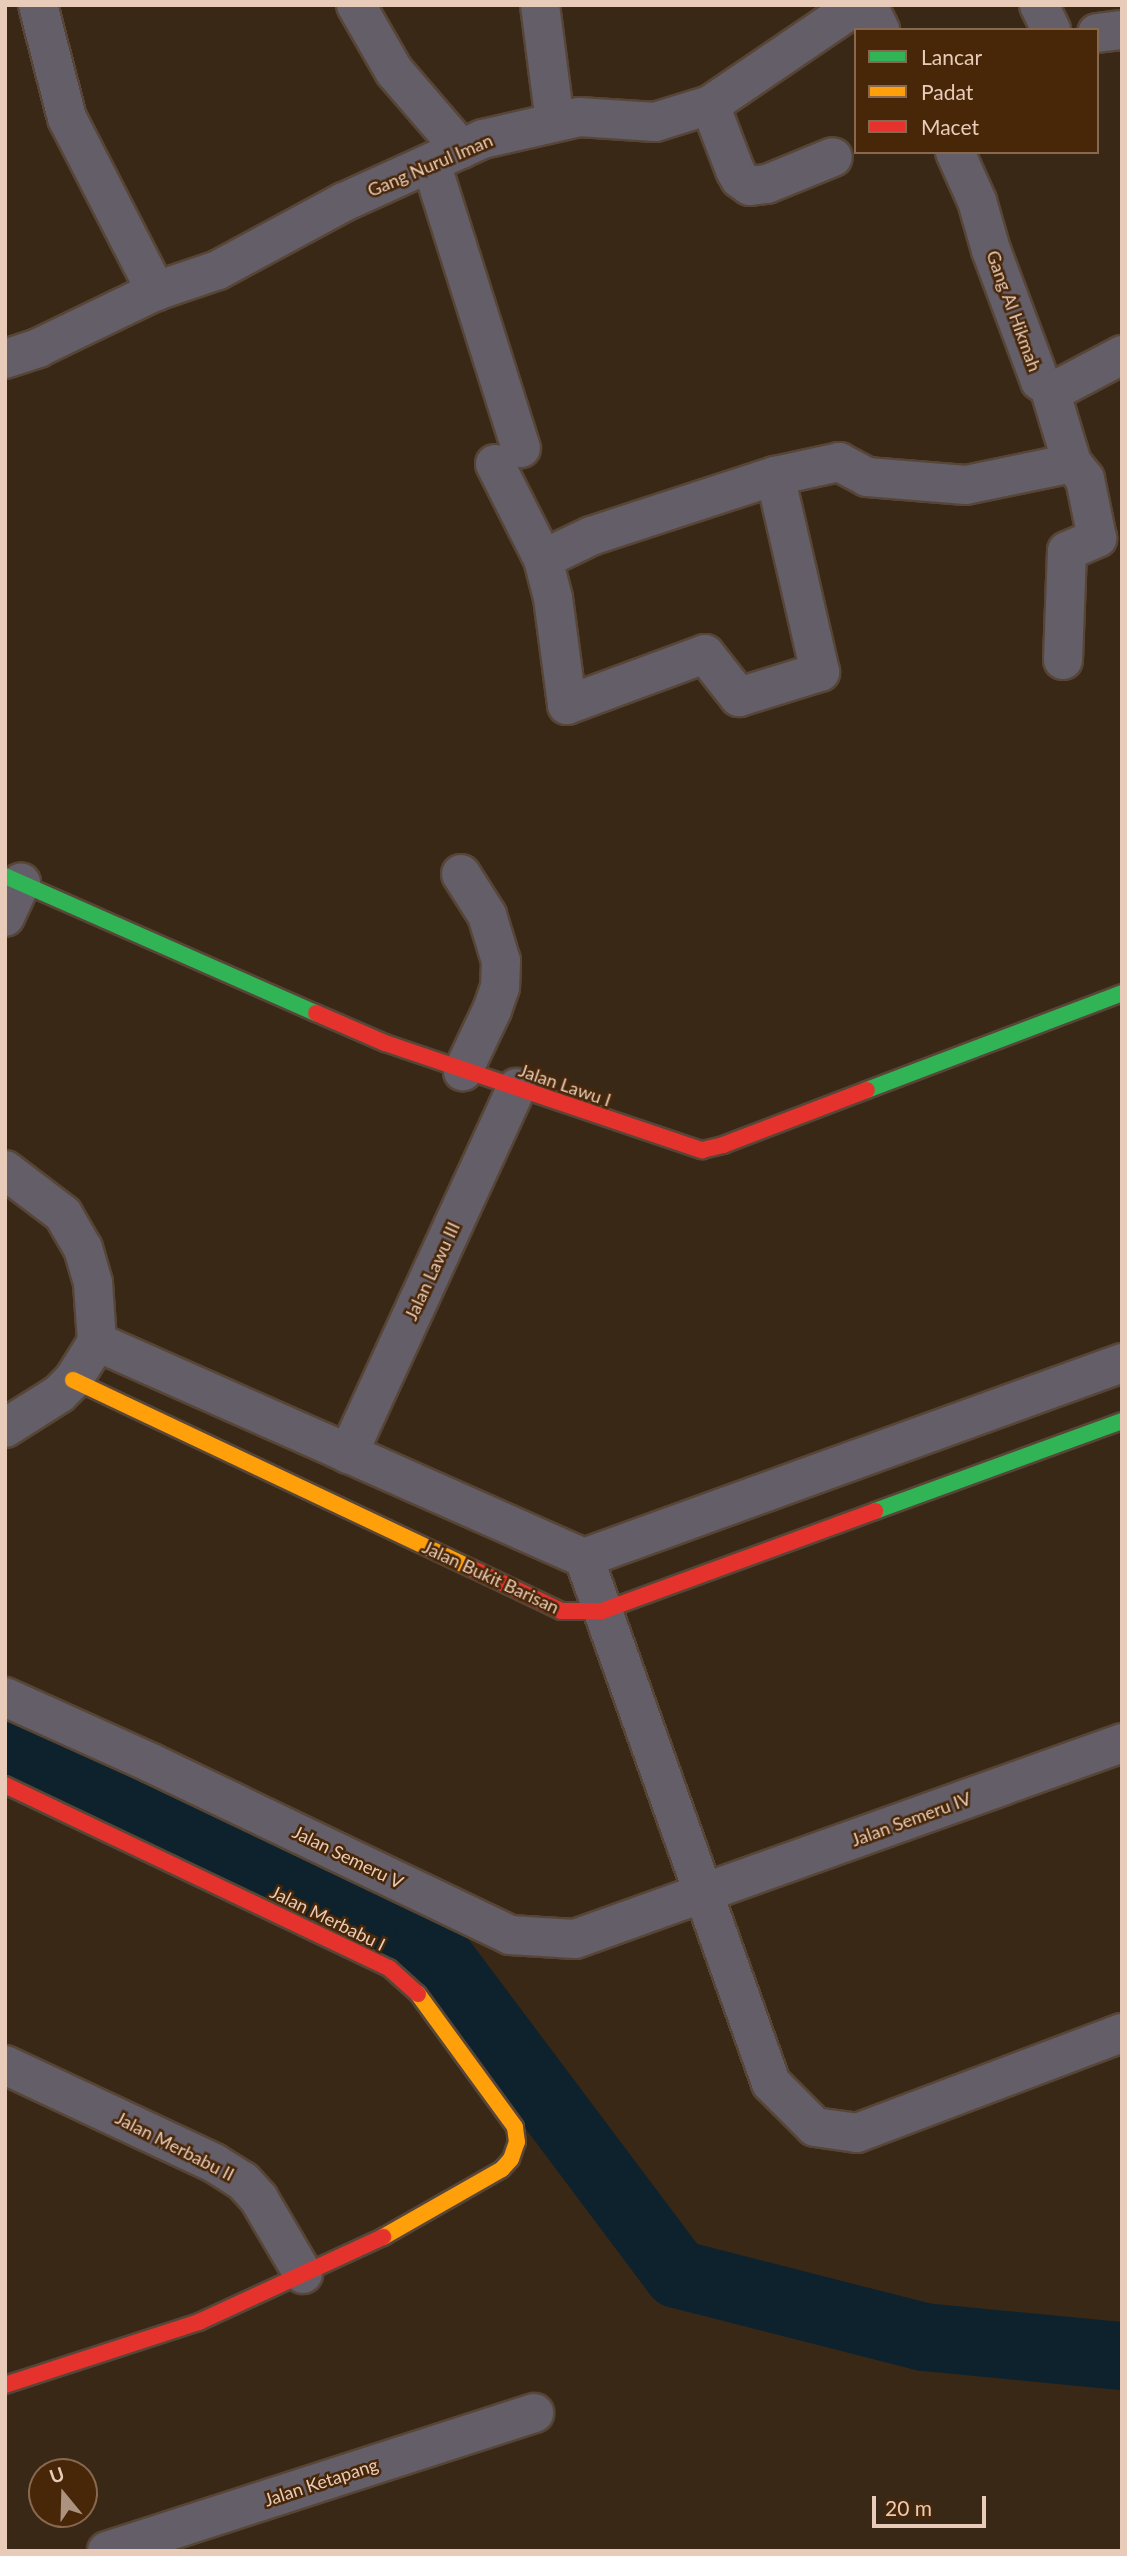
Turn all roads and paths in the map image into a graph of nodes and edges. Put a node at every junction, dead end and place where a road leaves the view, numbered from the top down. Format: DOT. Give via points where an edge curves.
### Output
graph roads {
  1 [pos="38,5"];
  2 [pos="356,5"];
  3 [pos="540,5"];
  4 [pos="857,5"];
  5 [pos="868,5"];
  6 [pos="1039,5"];
  7 [pos="879,28"];
  8 [pos="1050,28"];
  9 [pos="1122,30"];
  10 [pos="1099,33"];
  11 [pos="710,106"];
  12 [pos="555,122"];
  13 [pos="956,154"];
  14 [pos="446,156"];
  15 [pos="833,157"];
  16 [pos="156,291"];
  17 [pos="1122,355"];
  18 [pos="5,359"];
  19 [pos="1050,390"];
  20 [pos="1072,463"];
  21 [pos="775,476"];
  22 [pos="543,559"];
  23 [pos="1063,660"];
  24 [pos="461,874"];
  25 [pos="13,879"];
  26 [pos="5,917"];
  27 [pos="1122,993"];
  28 [pos="463,1071"];
  29 [pos="516,1088"];
  30 [pos="5,1170"];
  31 [pos="97,1342"];
  32 [pos="1122,1363"];
  33 [pos="59,1392"];
  34 [pos="5,1412"];
  35 [pos="1122,1421"];
  36 [pos="5,1428"];
  37 [pos="348,1454"];
  38 [pos="584,1558"];
  39 [pos="602,1611"];
  40 [pos="5,1698"];
  41 [pos="1122,1743"];
  42 [pos="5,1785"];
  43 [pos="701,1894"];
  44 [pos="1122,2033"];
  45 [pos="8,2073"];
  46 [pos="303,2274"];
  47 [pos="5,2385"];
  48 [pos="534,2413"];
  49 [pos="107,2551"];
  1 -- 16 [label="street" via="67,118"];
  2 -- 14 [label="street"];
  3 -- 12 [label="street"];
  4 -- 11 [label="street, Gang Nurul Iman"];
  5 -- 7 [label="street"];
  6 -- 8 [label="street"];
  9 -- 10 [label="street"];
  11 -- 12 [label="street, Gang Nurul Iman" via="655,122 579,117"];
  11 -- 15 [label="street" via="735,170 750,186 767,184"];
  12 -- 14 [label="street, Gang Nurul Iman" via="483,139"];
  13 -- 19 [label="street, Gang Al Hikmah" via="977,201 1040,382"];
  14 -- 16 [label="street, Gang Nurul Iman" via="344,202 219,270"];
  14 -- 22 [label="street" via="508,456"];
  16 -- 18 [label="street, Gang Nurul Iman" via="38,348"];
  17 -- 19 [label="street, Gang Al Hikmah" via="1064,388"];
  19 -- 20 [label="street"];
  20 -- 21 [label="street" via="966,485 867,477 839,462"];
  20 -- 23 [label="street" via="1085,479 1097,538 1067,551"];
  21 -- 22 [label="street" via="590,536"];
  21 -- 22 [label="street" via="820,672 739,697 705,654 567,705 553,598"];
  24 -- 28 [label="street" via="487,915 501,961 500,987"];
  25 -- 26 [label="street"];
  25 -- 28 [label="street, Jalan Lawu I" via="385,1043"];
  27 -- 29 [label="street, Jalan Lawu I" via="702,1150"];
  28 -- 29 [label="street, Jalan Lawu I"];
  29 -- 37 [label="street, Jalan Lawu III"];
  30 -- 31 [label="street" via="64,1214 83,1248 93,1283"];
  31 -- 33 [label="street"];
  31 -- 37 [label="street"];
  32 -- 38 [label="street"];
  33 -- 34 [label="street"];
  33 -- 36 [label="street"];
  33 -- 39 [label="street, Jalan Bukit Barisan" via="561,1611"];
  35 -- 39 [label="street, Jalan Bukit Barisan"];
  37 -- 38 [label="street"];
  38 -- 39 [label="street"];
  39 -- 43 [label="street"];
  40 -- 43 [label="street, Jalan Semeru V" via="510,1935 575,1939"];
  41 -- 43 [label="street, Jalan Semeru IV"];
  42 -- 46 [label="street, Jalan Merbabu I" via="389,1968 419,1995 515,2127 512,2159 485,2180 374,2242"];
  43 -- 44 [label="street" via="771,2083 815,2127 857,2133"];
  45 -- 46 [label="street, Jalan Merbabu II" via="214,2163 243,2181"];
  46 -- 47 [label="street, Jalan Merbabu I" via="199,2322"];
  48 -- 49 [label="street, Jalan Ketapang"];
}
